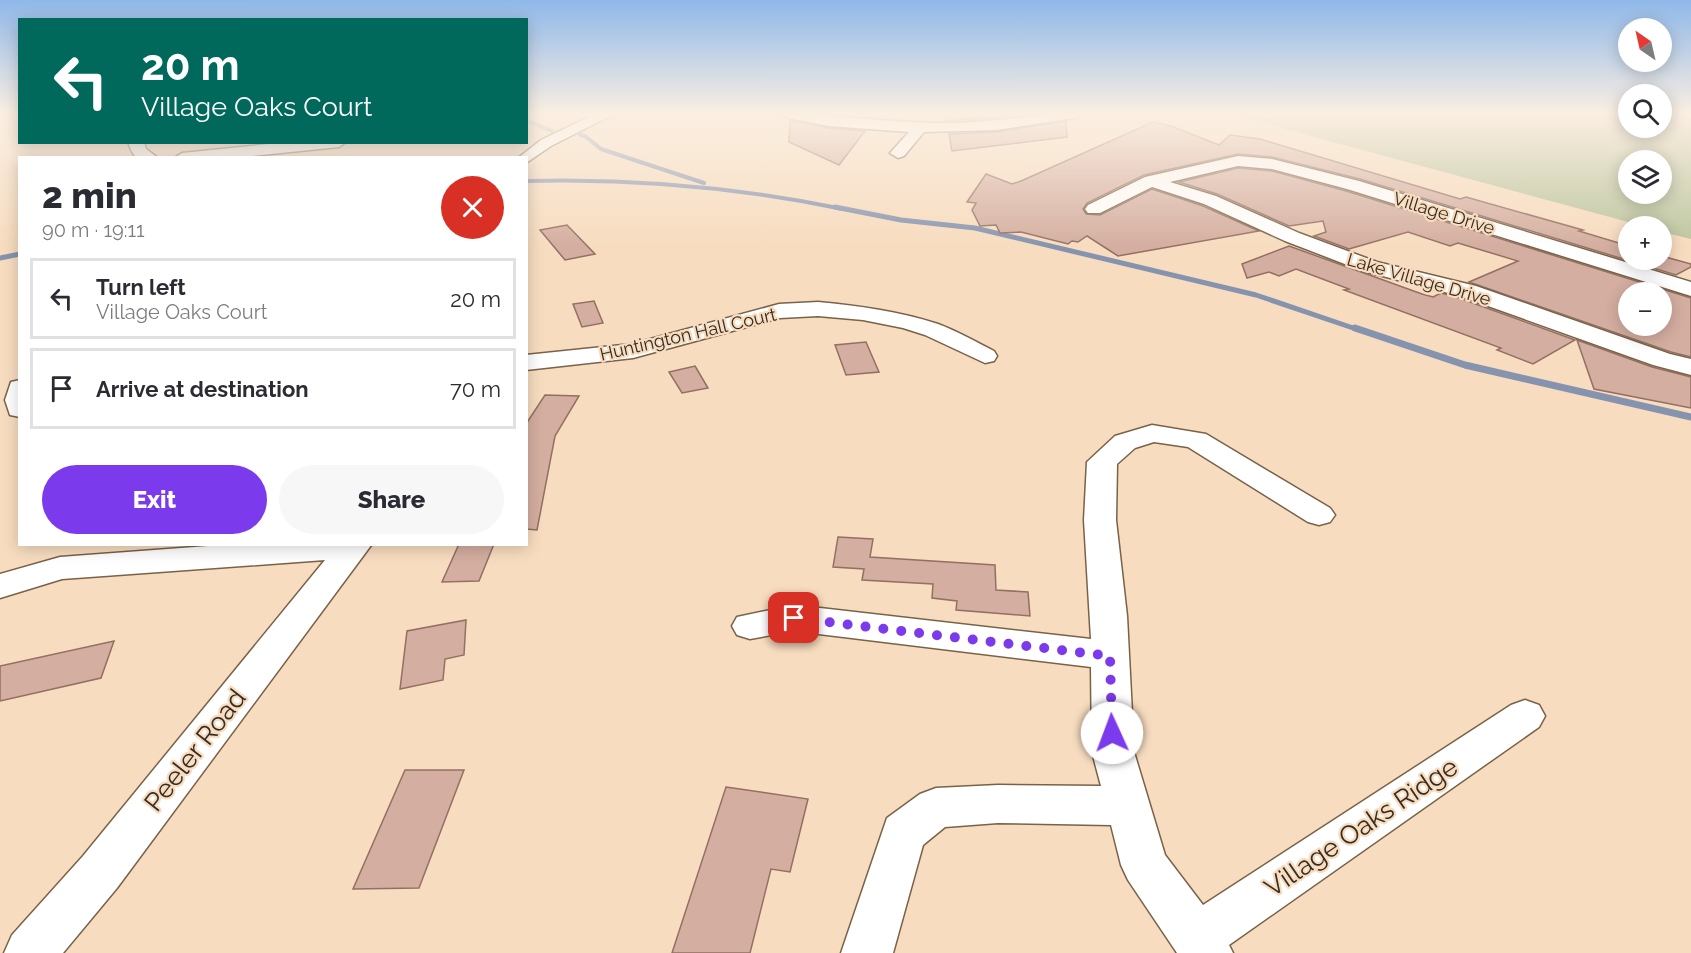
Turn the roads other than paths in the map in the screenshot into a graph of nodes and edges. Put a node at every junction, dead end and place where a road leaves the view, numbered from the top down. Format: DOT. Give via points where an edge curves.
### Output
graph roads {
  1 [pos="1151,181"];
  2 [pos="1094,209"];
  3 [pos="1691,289"];
  4 [pos="985,356"];
  5 [pos="528,363"];
  6 [pos="1691,367"];
  7 [pos="1320,515"];
  8 [pos="355,546"];
  9 [pos="63,556"];
  10 [pos="0,586"];
  11 [pos="750,626"];
  12 [pos="1110,656"];
  13 [pos="1525,716"];
  14 [pos="1128,806"];
  15 [pos="1202,945"];
  16 [pos="30,953"];
  17 [pos="867,953"];
  1 -- 2 [label="street, Village Drive"];
  1 -- 3 [label="street, Village Drive" via="1238,161 1272,164"];
  1 -- 6 [label="street, Lake Village Drive" via="1210,200 1370,267 1468,291"];
  4 -- 5 [label="street, Huntington Hall Court" via="908,322 818,309 779,311 633,351"];
  7 -- 12 [label="street" via="1196,440 1152,434 1125,442 1102,462 1100,520"];
  8 -- 9 [label="street"];
  8 -- 16 [label="street, Peeler Road" via="100,872"];
  9 -- 10 [label="street"];
  11 -- 12 [label="street" via="794,618"];
  12 -- 14 [label="street" via="1113,752"];
  13 -- 15 [label="street, Village Oaks Ridge"];
  14 -- 15 [label="street" via="1145,866"];
  14 -- 17 [label="street" via="998,804 936,808 903,833"];
}
